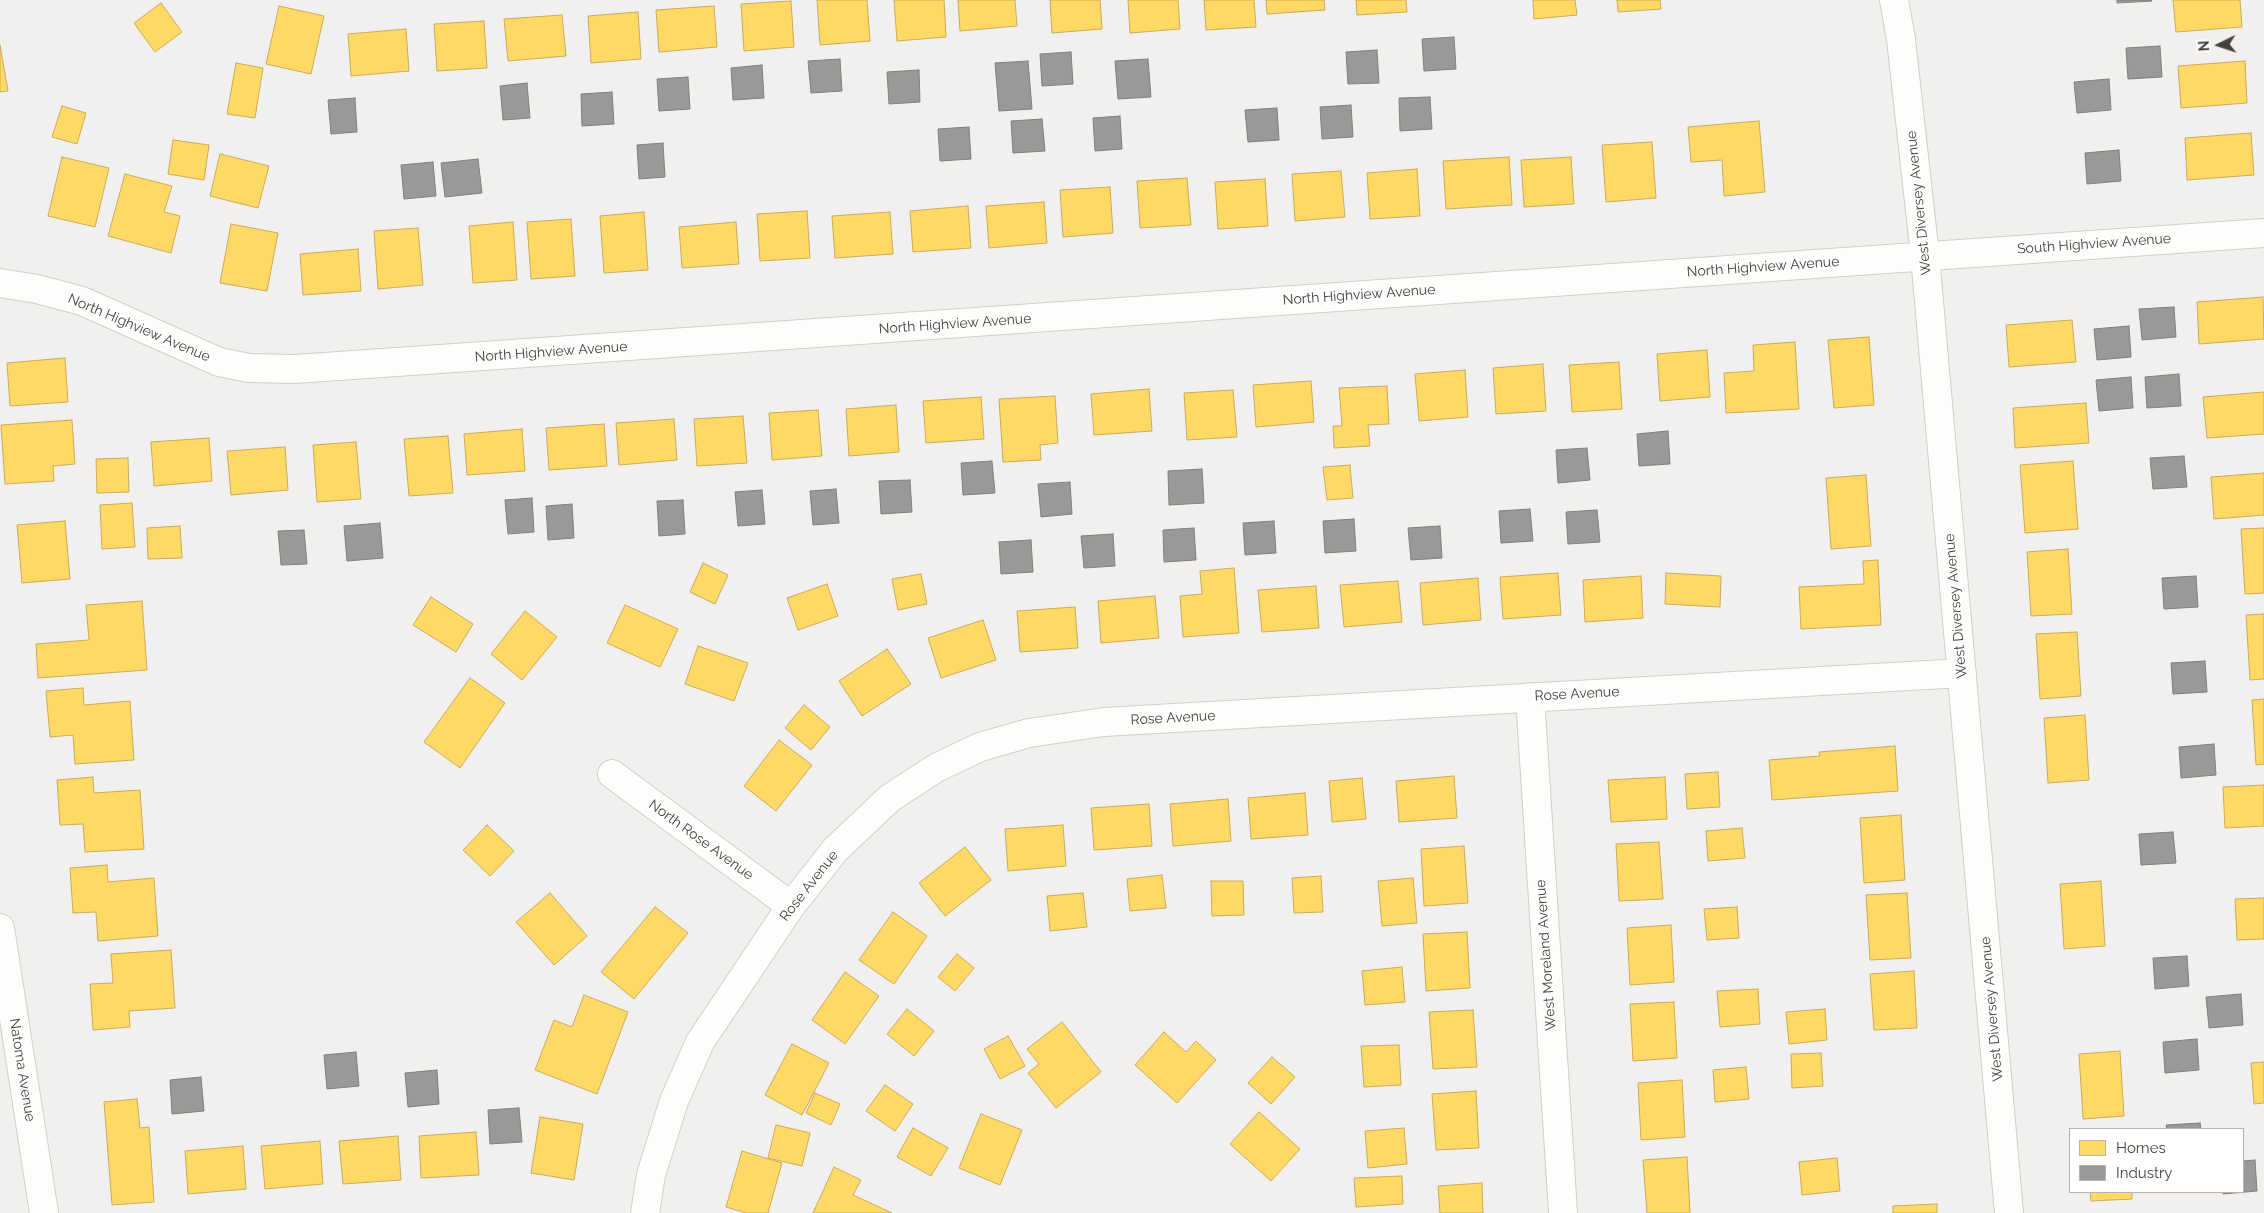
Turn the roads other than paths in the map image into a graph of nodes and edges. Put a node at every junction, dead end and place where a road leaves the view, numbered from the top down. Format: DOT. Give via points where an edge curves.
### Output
graph roads {
  1 [pos="1894,0"];
  2 [pos="2264,233"];
  3 [pos="1925,256"];
  4 [pos="0,283"];
  5 [pos="1962,673"];
  6 [pos="1530,697"];
  7 [pos="612,774"];
  8 [pos="791,906"];
  9 [pos="0,928"];
  10 [pos="44,1213"];
  11 [pos="644,1213"];
  12 [pos="1563,1213"];
  13 [pos="2009,1213"];
  1 -- 3 [label="street, West Diversey Avenue"];
  2 -- 3 [label="street, South Highview Avenue"];
  3 -- 4 [label="street, North Highview Avenue" via="295,369 249,368 219,362 82,301"];
  3 -- 5 [label="street, West Diversey Avenue"];
  5 -- 6 [label="street, Rose Avenue"];
  5 -- 13 [label="street, West Diversey Avenue"];
  6 -- 8 [label="street, Rose Avenue" via="1104,722 1029,733 980,748 936,768 890,798 836,850"];
  6 -- 12 [label="street, West Moreland Avenue"];
  7 -- 8 [label="street, North Rose Avenue"];
  8 -- 11 [label="street, Rose Avenue" via="700,1042 674,1101 651,1175"];
  9 -- 10 [label="street, Natoma Avenue"];
}
